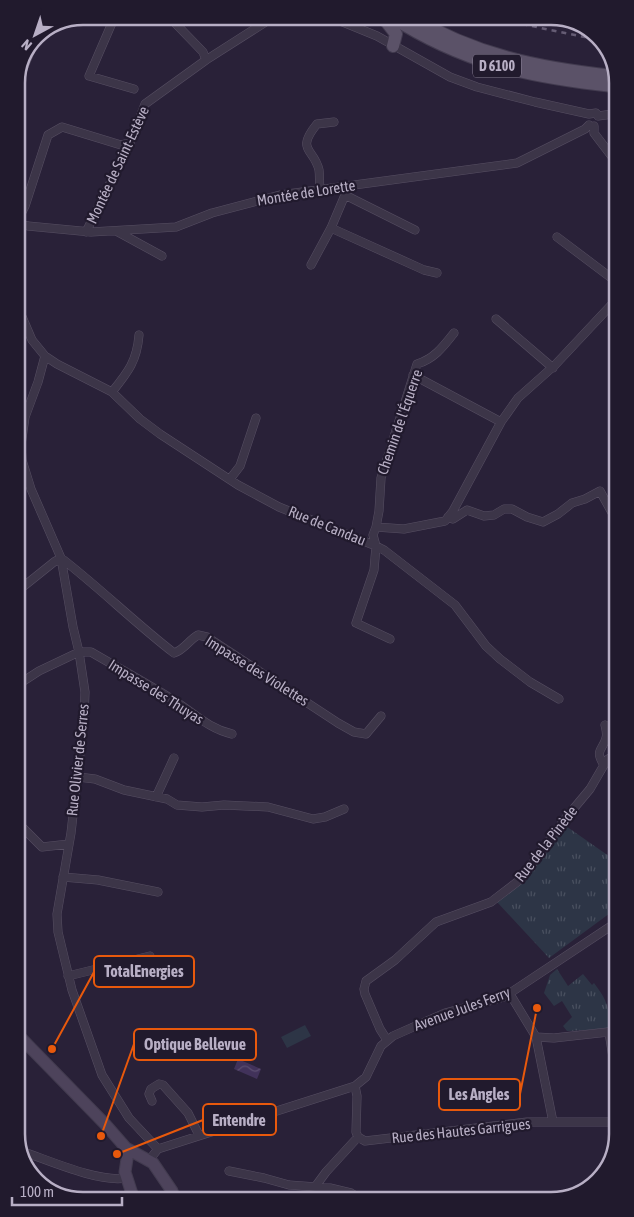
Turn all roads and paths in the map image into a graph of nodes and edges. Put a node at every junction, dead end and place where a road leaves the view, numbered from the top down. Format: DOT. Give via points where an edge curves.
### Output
graph roads {
  1 [pos="110,25"];
  2 [pos="177,25"];
  3 [pos="261,25"];
  4 [pos="350,25"];
  5 [pos="390,25"];
  6 [pos="405,25"];
  7 [pos="426,25"];
  8 [pos="393,46"];
  9 [pos="206,60"];
  10 [pos="608,75"];
  11 [pos="609,85"];
  12 [pos="134,89"];
  13 [pos="588,114"];
  14 [pos="609,115"];
  15 [pos="598,116"];
  16 [pos="334,122"];
  17 [pos="591,125"];
  18 [pos="130,143"];
  19 [pos="609,153"];
  20 [pos="342,187"];
  21 [pos="320,189"];
  22 [pos="345,196"];
  23 [pos="25,206"];
  24 [pos="25,225"];
  25 [pos="331,228"];
  26 [pos="414,230"];
  27 [pos="116,231"];
  28 [pos="86,232"];
  29 [pos="557,237"];
  30 [pos="162,256"];
  31 [pos="311,265"];
  32 [pos="437,273"];
  33 [pos="609,276"];
  34 [pos="609,307"];
  35 [pos="496,319"];
  36 [pos="25,322"];
  37 [pos="454,333"];
  38 [pos="139,335"];
  39 [pos="45,356"];
  40 [pos="553,368"];
  41 [pos="413,375"];
  42 [pos="112,392"];
  43 [pos="32,395"];
  44 [pos="25,407"];
  45 [pos="25,417"];
  46 [pos="256,418"];
  47 [pos="501,422"];
  48 [pos="25,470"];
  49 [pos="230,479"];
  50 [pos="609,508"];
  51 [pos="448,517"];
  52 [pos="376,526"];
  53 [pos="376,546"];
  54 [pos="61,558"];
  55 [pos="25,585"];
  56 [pos="390,639"];
  57 [pos="79,652"];
  58 [pos="25,680"];
  59 [pos="560,699"];
  60 [pos="381,716"];
  61 [pos="605,725"];
  62 [pos="232,734"];
  63 [pos="174,758"];
  64 [pos="609,758"];
  65 [pos="604,765"];
  66 [pos="78,777"];
  67 [pos="156,797"];
  68 [pos="344,809"];
  69 [pos="25,830"];
  70 [pos="69,844"];
  71 [pos="63,877"];
  72 [pos="158,892"];
  73 [pos="609,927"];
  74 [pos="150,956"];
  75 [pos="68,976"];
  76 [pos="510,994"];
  77 [pos="609,1031"];
  78 [pos="536,1037"];
  79 [pos="387,1040"];
  80 [pos="25,1042"];
  81 [pos="355,1086"];
  82 [pos="152,1101"];
  83 [pos="553,1122"];
  84 [pos="609,1122"];
  85 [pos="199,1135"];
  86 [pos="358,1137"];
  87 [pos="126,1148"];
  88 [pos="158,1149"];
  89 [pos="28,1153"];
  90 [pos="145,1158"];
  91 [pos="126,1164"];
  92 [pos="229,1171"];
  93 [pos="126,1178"];
  94 [pos="315,1188"];
  95 [pos="131,1192"];
  96 [pos="172,1192"];
  97 [pos="344,1192"];
  1 -- 12 [label="street" via="89,76"];
  2 -- 9 [label="street" via="203,52"];
  3 -- 9 [label="street, Montée de Saint-Estève"];
  4 -- 8 [label="street"];
  5 -- 8 [label="main road" via="396,34"];
  6 -- 11 [label="main road, D 6100" via="478,60 526,73"];
  7 -- 10 [label="main road, D 6100" via="497,56"];
  8 -- 13 [label="street" via="450,77 477,87"];
  9 -- 18 [label="street, Montée de Saint-Estève" via="145,104"];
  13 -- 15 [label="street"];
  13 -- 17 [label="street" via="586,120"];
  14 -- 15 [label="street"];
  15 -- 17 [label="street" via="599,122"];
  16 -- 21 [label="street" via="317,124 306,144 317,164"];
  17 -- 19 [label="street"];
  17 -- 20 [label="street, Montée de Lorette" via="517,163"];
  18 -- 23 [label="street" via="121,145 62,126 48,135"];
  18 -- 28 [label="street, Montée de Saint-Estève"];
  20 -- 21 [label="street, Montée de Lorette"];
  20 -- 22 [label="street"];
  21 -- 27 [label="street, Montée de Lorette" via="249,202 176,227"];
  22 -- 25 [label="street"];
  22 -- 26 [label="street"];
  24 -- 28 [label="street, Montée de Lorette"];
  25 -- 31 [label="street"];
  25 -- 32 [label="street"];
  27 -- 28 [label="street, Montée de Lorette"];
  27 -- 30 [label="street"];
  29 -- 33 [label="street"];
  34 -- 40 [label="street"];
  35 -- 40 [label="street"];
  36 -- 39 [label="street" via="32,340"];
  37 -- 41 [label="street, Chemin de l'Équerre" via="440,351 417,364"];
  38 -- 42 [label="street" via="138,351 129,371"];
  39 -- 42 [label="street, Rue de Candau"];
  39 -- 43 [label="street, Rue Olivier de Serres"];
  40 -- 47 [label="street" via="518,398"];
  41 -- 47 [label="street"];
  41 -- 52 [label="street, Chemin de l'Équerre" via="381,478"];
  42 -- 49 [label="street, Rue de Candau" via="160,434"];
  43 -- 44 [label="street"];
  43 -- 45 [label="street, Rue Olivier de Serres"];
  46 -- 49 [label="street" via="240,466"];
  47 -- 51 [label="street"];
  48 -- 54 [label="street, Rue Olivier de Serres"];
  49 -- 53 [label="street, Rue de Candau" via="279,506"];
  50 -- 51 [label="street, Rue de Candau" via="600,492 572,503 543,522 512,508 494,515 484,516 467,510 454,520"];
  51 -- 52 [label="street, Rue de Candau" via="445,521 404,529"];
  52 -- 53 [label="street, Rue de Candau" via="373,535"];
  53 -- 56 [label="street" via="374,570 356,623"];
  53 -- 59 [label="street" via="455,605 500,659"];
  54 -- 55 [label="street"];
  54 -- 57 [label="street, Rue Olivier de Serres"];
  54 -- 60 [label="street, Impasse des Violettes" via="174,653 198,635 207,637 354,732 366,734"];
  57 -- 58 [label="street"];
  57 -- 62 [label="street, Impasse des Thuyas" via="91,652 173,700 200,720"];
  57 -- 66 [label="street, Rue Olivier de Serres" via="85,692"];
  61 -- 65 [label="street" via="607,738 599,758"];
  63 -- 67 [label="street"];
  64 -- 65 [label="street, Rue de la Pinède"];
  65 -- 79 [label="street, Rue de la Pinède" via="590,789 513,886 483,906 436,922 395,960 366,981 365,994"];
  66 -- 67 [label="street"];
  66 -- 70 [label="street, Rue Olivier de Serres"];
  67 -- 68 [label="street" via="202,807 268,807 314,819"];
  69 -- 70 [label="street" via="42,847"];
  70 -- 71 [label="street, Rue Olivier de Serres"];
  71 -- 72 [label="street"];
  71 -- 75 [label="street, Rue Olivier de Serres" via="56,924"];
  73 -- 76 [label="street, Avenue Jules Ferry"];
  74 -- 75 [label="street"];
  75 -- 88 [label="street, Rue Olivier de Serres" via="102,1075 129,1118"];
  76 -- 78 [label="street"];
  76 -- 79 [label="street, Avenue Jules Ferry" via="445,1014"];
  77 -- 78 [label="street"];
  78 -- 83 [label="street"];
  79 -- 81 [label="street" via="366,1077"];
  80 -- 87 [label="main road"];
  81 -- 85 [label="street"];
  81 -- 86 [label="street"];
  82 -- 85 [label="street" via="151,1089 163,1085 188,1113"];
  83 -- 84 [label="street, Rue des Hautes Garrigues"];
  83 -- 86 [label="street, Rue des Hautes Garrigues" via="527,1122 372,1142"];
  85 -- 88 [label="street"];
  86 -- 94 [label="street"];
  87 -- 90 [label="main road"];
  87 -- 91 [label="main road"];
  88 -- 90 [label="street"];
  89 -- 93 [label="street" via="91,1174"];
  90 -- 91 [label="main road" via="134,1157"];
  90 -- 96 [label="main road" via="154,1162"];
  91 -- 93 [label="main road"];
  92 -- 94 [label="street"];
  93 -- 95 [label="main road"];
  94 -- 97 [label="street"];
}
